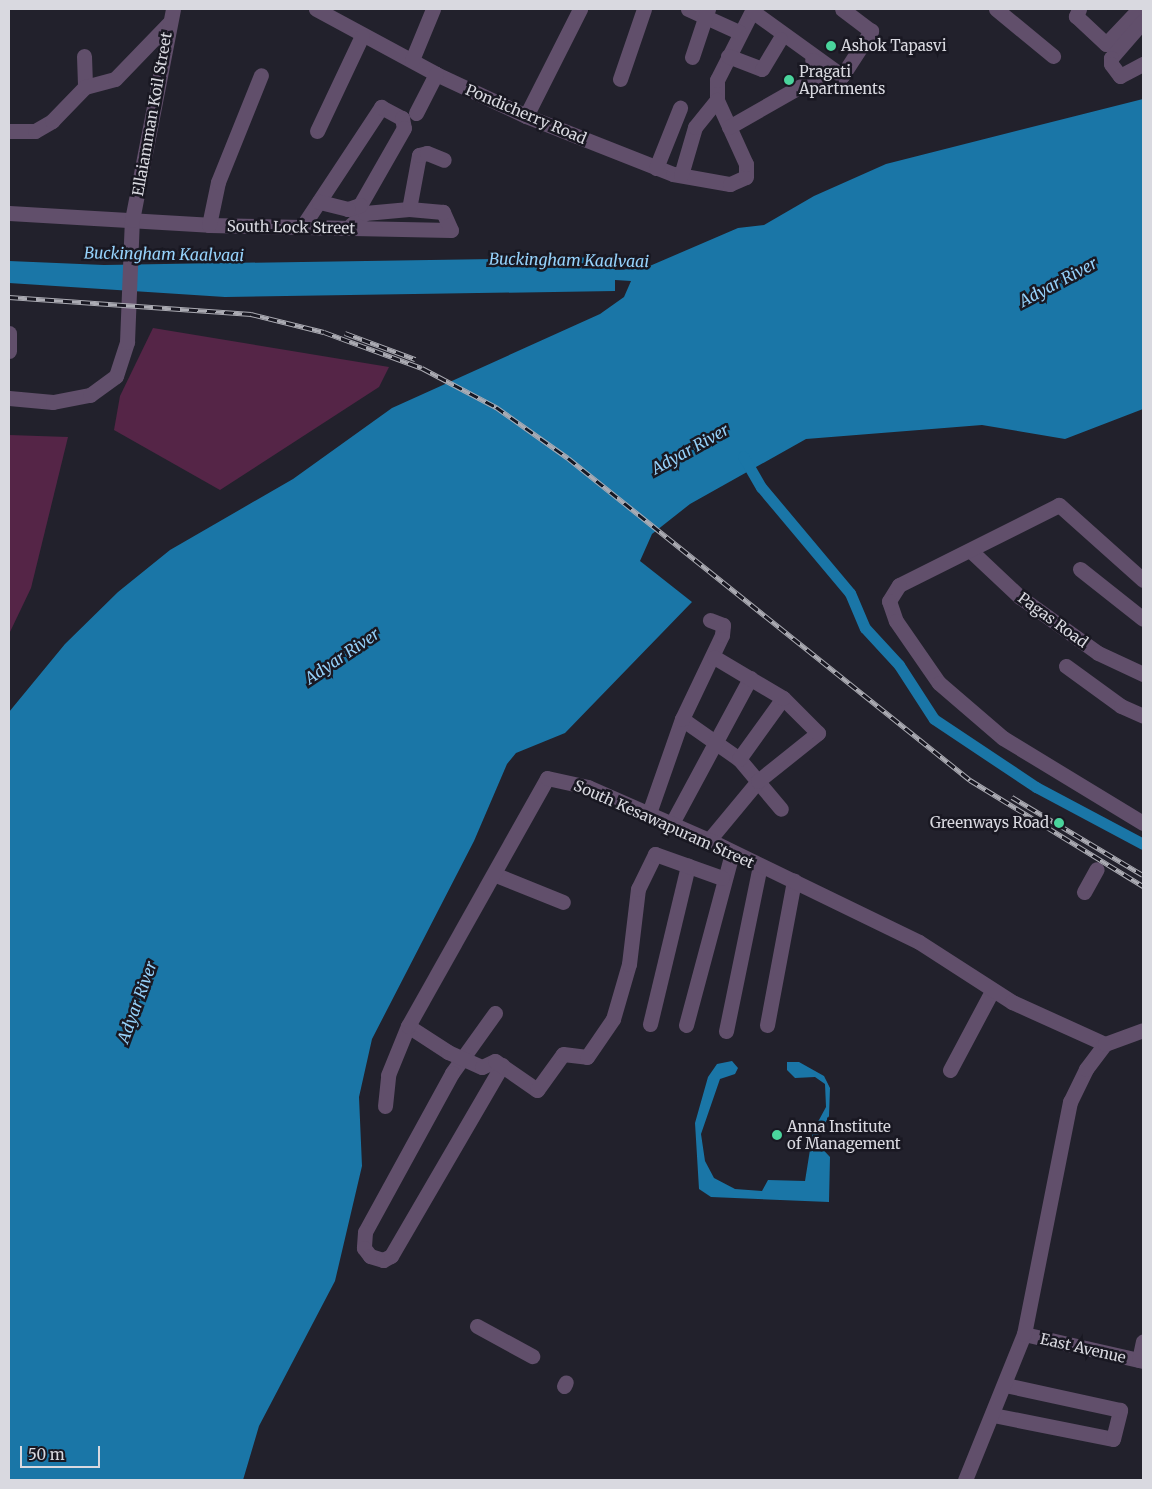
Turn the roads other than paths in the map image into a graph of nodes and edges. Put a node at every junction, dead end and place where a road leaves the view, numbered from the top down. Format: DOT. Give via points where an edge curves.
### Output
graph roads {
  1 [pos="316,9"];
  2 [pos="433,9"];
  3 [pos="580,9"];
  4 [pos="644,9"];
  5 [pos="688,9"];
  6 [pos="842,9"];
  7 [pos="996,9"];
  8 [pos="1079,9"];
  9 [pos="1139,9"];
  10 [pos="706,12"];
  11 [pos="171,16"];
  12 [pos="753,16"];
  13 [pos="1143,22"];
  14 [pos="362,36"];
  15 [pos="780,40"];
  16 [pos="84,56"];
  17 [pos="728,56"];
  18 [pos="1053,56"];
  19 [pos="692,57"];
  20 [pos="412,60"];
  21 [pos="1143,64"];
  22 [pos="261,75"];
  23 [pos="434,77"];
  24 [pos="620,79"];
  25 [pos="85,87"];
  26 [pos="717,100"];
  27 [pos="680,108"];
  28 [pos="416,113"];
  29 [pos="526,116"];
  30 [pos="730,127"];
  31 [pos="9,131"];
  32 [pos="317,131"];
  33 [pos="444,160"];
  34 [pos="656,168"];
  35 [pos="681,175"];
  36 [pos="319,202"];
  37 [pos="408,209"];
  38 [pos="9,213"];
  39 [pos="132,220"];
  40 [pos="209,225"];
  41 [pos="302,227"];
  42 [pos="348,227"];
  43 [pos="9,333"];
  44 [pos="9,351"];
  45 [pos="9,398"];
  46 [pos="972,552"];
  47 [pos="1080,569"];
  48 [pos="1143,580"];
  49 [pos="1143,619"];
  50 [pos="710,620"];
  51 [pos="714,657"];
  52 [pos="1066,666"];
  53 [pos="1143,674"];
  54 [pos="750,678"];
  55 [pos="783,698"];
  56 [pos="1143,716"];
  57 [pos="682,719"];
  58 [pos="714,739"];
  59 [pos="739,759"];
  60 [pos="758,781"];
  61 [pos="781,809"];
  62 [pos="648,816"];
  63 [pos="1143,823"];
  64 [pos="671,825"];
  65 [pos="709,840"];
  66 [pos="732,853"];
  67 [pos="688,866"];
  68 [pos="760,866"];
  69 [pos="1097,869"];
  70 [pos="496,875"];
  71 [pos="722,878"];
  72 [pos="794,881"];
  73 [pos="1084,892"];
  74 [pos="563,902"];
  75 [pos="992,992"];
  76 [pos="495,1013"];
  77 [pos="650,1024"];
  78 [pos="686,1025"];
  79 [pos="767,1025"];
  80 [pos="408,1026"];
  81 [pos="1143,1030"];
  82 [pos="726,1031"];
  83 [pos="1105,1044"];
  84 [pos="466,1059"];
  85 [pos="502,1065"];
  86 [pos="950,1070"];
  87 [pos="385,1106"];
  88 [pos="478,1326"];
  89 [pos="1024,1334"];
  90 [pos="1143,1341"];
  91 [pos="532,1356"];
  92 [pos="1141,1361"];
  93 [pos="1005,1385"];
  94 [pos="992,1415"];
  95 [pos="965,1480"];
  1 -- 14 [label="street, Pondicherry Road"];
  2 -- 20 [label="street"];
  3 -- 29 [label="street"];
  4 -- 24 [label="street"];
  5 -- 10 [label="street"];
  6 -- 12 [label="street" via="871,30 842,76"];
  7 -- 18 [label="street"];
  8 -- 9 [label="street" via="1076,16 1106,44"];
  10 -- 12 [label="street"];
  10 -- 19 [label="street"];
  11 -- 25 [label="street" via="114,78"];
  11 -- 39 [label="street, Ellaiamman Koil Street"];
  12 -- 15 [label="street"];
  12 -- 17 [label="street"];
  13 -- 21 [label="street" via="1111,58 1111,64 1120,76"];
  14 -- 20 [label="street, Pondicherry Road"];
  14 -- 32 [label="street"];
  15 -- 17 [label="street" via="762,69"];
  15 -- 30 [label="street" via="821,65 820,74"];
  16 -- 25 [label="street"];
  17 -- 26 [label="street" via="717,80"];
  20 -- 23 [label="street, Pondicherry Road"];
  22 -- 40 [label="street" via="218,182"];
  23 -- 28 [label="street"];
  23 -- 29 [label="street, Pondicherry Road" via="450,81"];
  25 -- 31 [label="street" via="52,122 35,131"];
  26 -- 30 [label="street"];
  26 -- 35 [label="street" via="695,127"];
  27 -- 34 [label="street"];
  29 -- 34 [label="street, Pondicherry Road"];
  30 -- 35 [label="street, Pondicherry Road" via="746,164 746,177 730,184"];
  33 -- 37 [label="street" via="427,153 419,155"];
  34 -- 35 [label="street, Pondicherry Road"];
  36 -- 36 [label="street" via="348,209 360,205 404,128 402,118 381,107"];
  36 -- 41 [label="street"];
  37 -- 42 [label="street" via="365,213"];
  37 -- 42 [label="street, South Lock Street" via="443,212 451,230"];
  38 -- 39 [label="street, South Lock Street"];
  39 -- 40 [label="street, South Lock Street"];
  39 -- 45 [label="street, Ellaiamman Koil Street" via="127,342 116,376 90,396 53,402"];
  40 -- 41 [label="street, South Lock Street"];
  41 -- 42 [label="street, South Lock Street"];
  43 -- 44 [label="street"];
  46 -- 48 [label="street" via="1047,507 1066,509"];
  46 -- 53 [label="street, Pagas Road" via="1020,597 1098,653"];
  46 -- 63 [label="street" via="899,585 889,601 896,621 939,683 1003,738"];
  47 -- 49 [label="street"];
  50 -- 51 [label="street" via="721,623 724,630"];
  51 -- 54 [label="street"];
  51 -- 57 [label="street"];
  52 -- 56 [label="street"];
  54 -- 55 [label="street"];
  54 -- 58 [label="street"];
  55 -- 59 [label="street"];
  55 -- 60 [label="street" via="818,733"];
  57 -- 58 [label="street"];
  57 -- 62 [label="street"];
  58 -- 59 [label="street"];
  58 -- 64 [label="street"];
  59 -- 60 [label="street"];
  60 -- 61 [label="street"];
  60 -- 65 [label="street"];
  62 -- 64 [label="street, South Kesawapuram Street"];
  62 -- 70 [label="street, South Kesawapuram Street" via="588,787 547,778"];
  64 -- 65 [label="street, South Kesawapuram Street"];
  65 -- 66 [label="street, South Kesawapuram Street"];
  66 -- 68 [label="street, South Kesawapuram Street"];
  66 -- 71 [label="street"];
  67 -- 71 [label="street"];
  67 -- 77 [label="street"];
  67 -- 85 [label="street" via="655,854 638,889 621,998 587,1057 563,1054 537,1090"];
  68 -- 72 [label="street, South Kesawapuram Street"];
  68 -- 82 [label="street"];
  69 -- 73 [label="street"];
  70 -- 74 [label="street"];
  70 -- 80 [label="street, South Kesawapuram Street"];
  71 -- 78 [label="street"];
  72 -- 75 [label="street, South Kesawapuram Street" via="919,942"];
  72 -- 79 [label="street"];
  75 -- 83 [label="street, South Kesawapuram Street"];
  75 -- 86 [label="street"];
  76 -- 84 [label="street"];
  80 -- 84 [label="street"];
  80 -- 87 [label="street, South Kesawapuram Street" via="388,1076"];
  81 -- 83 [label="street"];
  83 -- 89 [label="street" via="1086,1069 1070,1102 1043,1252"];
  84 -- 85 [label="street" via="482,1067 491,1061"];
  84 -- 85 [label="street" via="452,1073 365,1232 364,1248 377,1260 391,1256"];
  88 -- 91 [label="street"];
  89 -- 92 [label="street, East Avenue"];
  89 -- 93 [label="street"];
  90 -- 92 [label="street"];
  93 -- 94 [label="street"];
  93 -- 94 [label="street" via="1120,1410 1113,1439"];
  94 -- 95 [label="street"];
}
